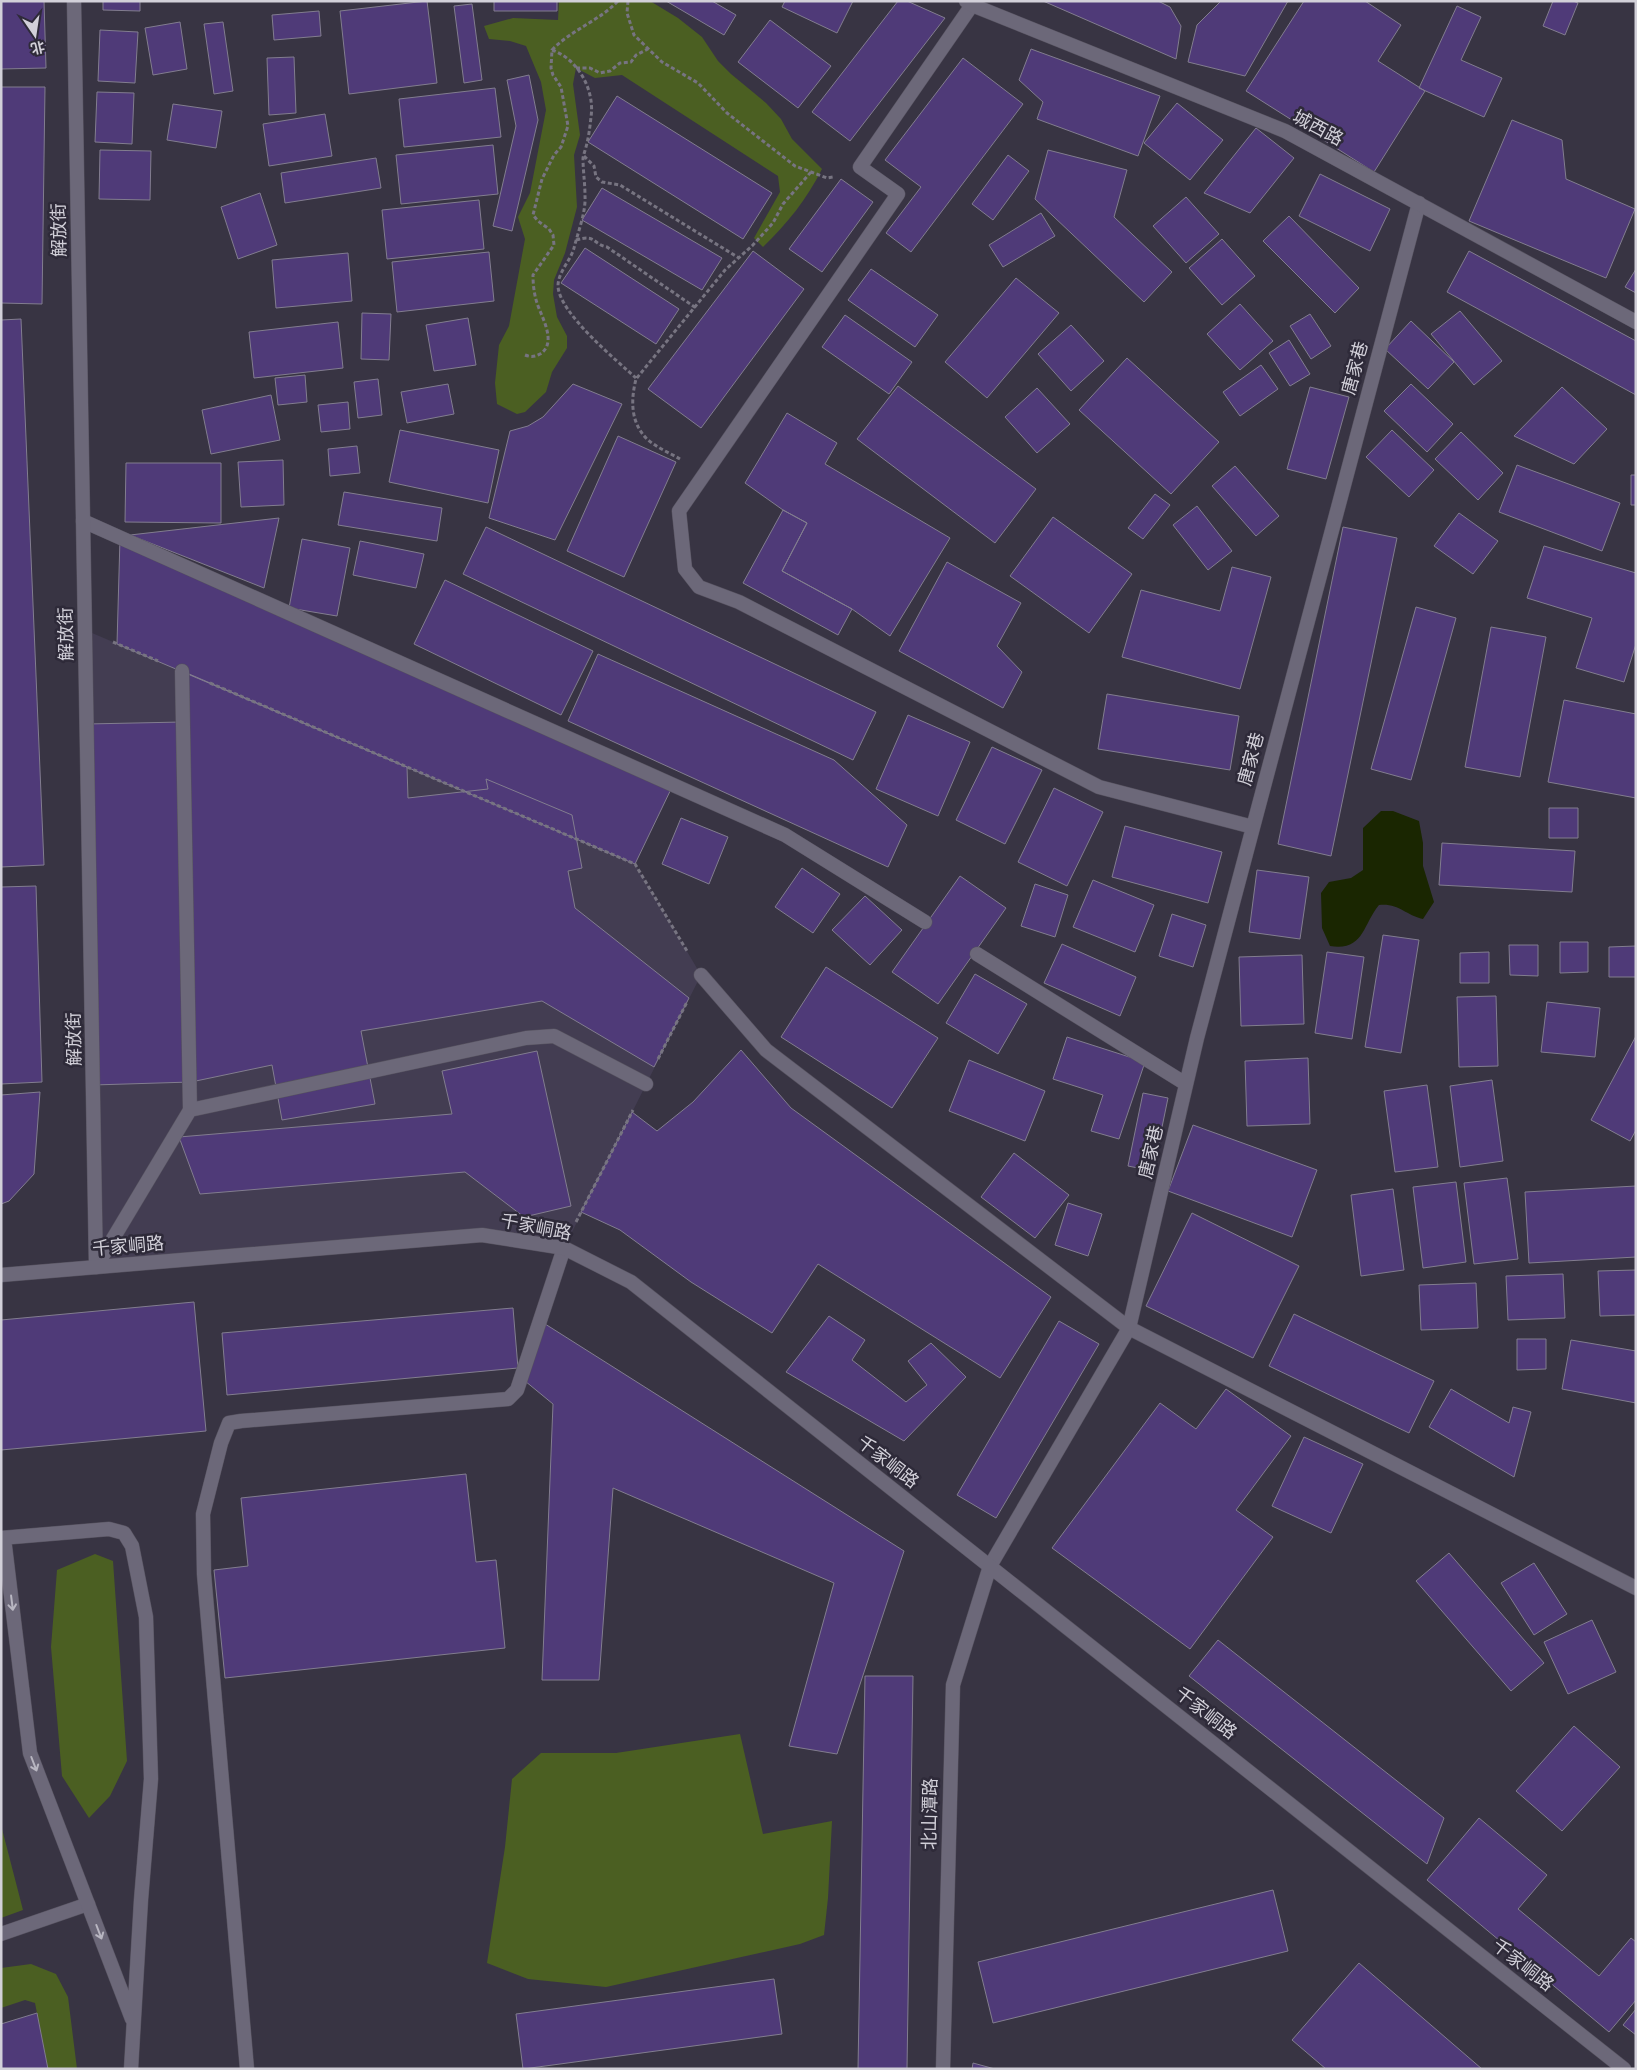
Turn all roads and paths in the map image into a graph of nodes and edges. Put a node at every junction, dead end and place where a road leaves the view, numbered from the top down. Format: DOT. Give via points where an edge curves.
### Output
graph roads {
  1 [pos="74,1"];
  2 [pos="618,1"];
  3 [pos="628,1"];
  4 [pos="969,3"];
  5 [pos="648,49"];
  6 [pos="552,50"];
  7 [pos="576,68"];
  8 [pos="583,156"];
  9 [pos="860,167"];
  10 [pos="811,172"];
  11 [pos="1418,203"];
  12 [pos="575,240"];
  13 [pos="739,258"];
  14 [pos="696,308"];
  15 [pos="1636,322"];
  16 [pos="525,355"];
  17 [pos="636,379"];
  18 [pos="704,474"];
  19 [pos="83,522"];
  20 [pos="85,630"];
  21 [pos="182,671"];
  22 [pos="1253,827"];
  23 [pos="925,922"];
  24 [pos="977,954"];
  25 [pos="701,976"];
  26 [pos="646,1084"];
  27 [pos="1186,1084"];
  28 [pos="190,1110"];
  29 [pos="564,1248"];
  30 [pos="96,1267"];
  31 [pos="1,1275"];
  32 [pos="1129,1328"];
  33 [pos="3,1538"];
  34 [pos="990,1566"];
  35 [pos="1636,1588"];
  36 [pos="88,1904"];
  37 [pos="1,1934"];
  38 [pos="134,2024"];
  39 [pos="131,2069"];
  40 [pos="247,2069"];
  41 [pos="943,2069"];
  42 [pos="1624,2069"];
  1 -- 19 [label="street, 解放街"];
  2 -- 6 [label="path"];
  3 -- 5 [label="path" via="627,13 634,35"];
  4 -- 9 [label="street"];
  4 -- 11 [label="street, 城西路" via="1284,131"];
  5 -- 7 [label="path" via="636,55 631,62 620,63 610,71 600,73 590,68"];
  5 -- 10 [label="path" via="662,62 698,83 727,113 795,166"];
  6 -- 7 [label="path" via="566,56"];
  6 -- 16 [label="path" via="551,68 561,87 568,126 561,147 542,179 534,214 553,235 554,245 533,275 536,301 545,318 548,344 538,355"];
  7 -- 8 [label="path" via="584,76 592,116"];
  8 -- 12 [label="path" via="586,195"];
  8 -- 13 [label="path" via="594,166 596,177 602,182 620,185"];
  9 -- 10 [label="path" via="851,173 827,178"];
  9 -- 18 [label="street" via="898,194"];
  10 -- 13 [label="path" via="783,204 773,223"];
  11 -- 15 [label="street, 城西路"];
  11 -- 22 [label="street, 唐家巷"];
  12 -- 14 [label="path" via="592,238"];
  12 -- 17 [label="path" via="574,250 558,286 563,301 585,330"];
  13 -- 14 [label="path" via="725,270"];
  14 -- 17 [label="path"];
  17 -- 18 [label="path" via="632,398 635,420 647,438"];
  18 -- 22 [label="street" via="679,511 685,569 699,587 738,602 1099,787"];
  19 -- 20 [label="street, 解放街"];
  19 -- 23 [label="street" via="785,835"];
  20 -- 21 [label="path"];
  20 -- 30 [label="street, 解放街"];
  21 -- 25 [label="path" via="635,864"];
  21 -- 28 [label="street"];
  22 -- 27 [label="street, 唐家巷"];
  24 -- 27 [label="street"];
  25 -- 26 [label="path"];
  25 -- 32 [label="street" via="766,1050"];
  26 -- 28 [label="street" via="554,1036 526,1038"];
  26 -- 29 [label="path"];
  27 -- 32 [label="street, 唐家巷"];
  28 -- 30 [label="street"];
  29 -- 30 [label="street, 千家峒路" via="482,1235"];
  29 -- 34 [label="street, 千家峒路" via="631,1282"];
  29 -- 40 [label="street" via="517,1390 508,1399 241,1421 229,1423 221,1442 203,1514 204,1574"];
  30 -- 31 [label="street, 千家峒路"];
  32 -- 34 [label="street, 唐家巷"];
  32 -- 35 [label="street"];
  33 -- 36 [label="street, one-way" via="30,1753"];
  33 -- 38 [label="street" via="109,1529 124,1533 132,1546 146,1616 151,1779"];
  34 -- 41 [label="street, 北山潭路" via="953,1684"];
  34 -- 42 [label="street, 千家峒路"];
  36 -- 37 [label="street"];
  36 -- 38 [label="street, one-way"];
  38 -- 39 [label="street"];
}
